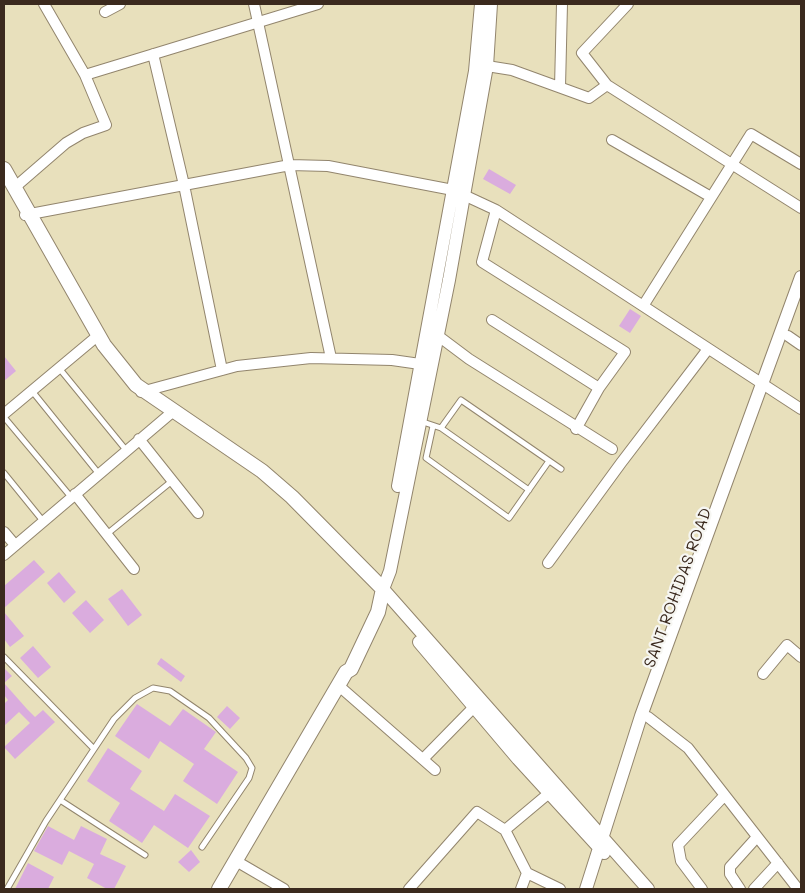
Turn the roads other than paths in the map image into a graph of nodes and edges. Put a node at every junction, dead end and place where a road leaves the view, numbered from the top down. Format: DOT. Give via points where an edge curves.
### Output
graph roads {
  1 [pos="44,4"];
  2 [pos="120,4"];
  3 [pos="254,4"];
  4 [pos="318,4"];
  5 [pos="481,4"];
  6 [pos="491,4"];
  7 [pos="562,4"];
  8 [pos="628,4"];
  9 [pos="105,12"];
  10 [pos="258,22"];
  11 [pos="153,54"];
  12 [pos="487,66"];
  13 [pos="85,75"];
  14 [pos="607,85"];
  15 [pos="560,88"];
  16 [pos="612,140"];
  17 [pos="801,164"];
  18 [pos="290,165"];
  19 [pos="731,165"];
  20 [pos="6,179"];
  21 [pos="184,185"];
  22 [pos="458,192"];
  23 [pos="711,197"];
  24 [pos="801,208"];
  25 [pos="496,210"];
  26 [pos="27,215"];
  27 [pos="801,277"];
  28 [pos="801,300"];
  29 [pos="643,306"];
  30 [pos="492,320"];
  31 [pos="438,334"];
  32 [pos="788,336"];
  33 [pos="95,338"];
  34 [pos="801,345"];
  35 [pos="708,349"];
  36 [pos="331,358"];
  37 [pos="426,365"];
  38 [pos="60,368"];
  39 [pos="222,370"];
  40 [pos="766,386"];
  41 [pos="599,388"];
  42 [pos="32,391"];
  43 [pos="142,391"];
  44 [pos="801,409"];
  45 [pos="170,414"];
  46 [pos="4,415"];
  47 [pos="420,421"];
  48 [pos="433,426"];
  49 [pos="441,428"];
  50 [pos="576,429"];
  51 [pos="139,439"];
  52 [pos="126,450"];
  53 [pos="612,450"];
  54 [pos="549,461"];
  55 [pos="561,469"];
  56 [pos="4,473"];
  57 [pos="99,474"];
  58 [pos="172,481"];
  59 [pos="403,482"];
  60 [pos="528,490"];
  61 [pos="73,495"];
  62 [pos="198,514"];
  63 [pos="43,521"];
  64 [pos="4,532"];
  65 [pos="107,535"];
  66 [pos="15,545"];
  67 [pos="4,555"];
  68 [pos="548,563"];
  69 [pos="134,569"];
  70 [pos="380,590"];
  71 [pos="4,656"];
  72 [pos="801,657"];
  73 [pos="763,674"];
  74 [pos="339,686"];
  75 [pos="474,707"];
  76 [pos="648,717"];
  77 [pos="94,749"];
  78 [pos="423,759"];
  79 [pos="435,770"];
  80 [pos="548,794"];
  81 [pos="724,796"];
  82 [pos="60,800"];
  83 [pos="505,830"];
  84 [pos="757,837"];
  85 [pos="603,845"];
  86 [pos="202,847"];
  87 [pos="145,855"];
  88 [pos="236,861"];
  89 [pos="778,863"];
  90 [pos="527,873"];
  91 [pos="8,889"];
  92 [pos="219,889"];
  93 [pos="284,889"];
  94 [pos="409,889"];
  95 [pos="521,889"];
  96 [pos="560,889"];
  97 [pos="586,889"];
  98 [pos="591,889"];
  99 [pos="638,889"];
  100 [pos="648,889"];
  101 [pos="702,889"];
  102 [pos="740,889"];
  103 [pos="754,889"];
  104 [pos="798,889"];
  1 -- 13 [label="street"];
  2 -- 9 [label="street"];
  3 -- 10 [label="street"];
  4 -- 10 [label="street"];
  5 -- 22 [label="street"];
  6 -- 12 [label="street"];
  7 -- 15 [label="street"];
  8 -- 14 [label="street" via="582,53"];
  10 -- 11 [label="street"];
  10 -- 18 [label="street"];
  11 -- 13 [label="street"];
  11 -- 21 [label="street"];
  12 -- 15 [label="street" via="512,70"];
  12 -- 22 [label="street"];
  13 -- 20 [label="street" via="106,126 83,133"];
  14 -- 15 [label="street" via="589,98"];
  14 -- 19 [label="street"];
  16 -- 23 [label="street"];
  17 -- 19 [label="street" via="751,134"];
  18 -- 21 [label="street"];
  18 -- 22 [label="street" via="328,166"];
  18 -- 36 [label="street"];
  19 -- 23 [label="street"];
  19 -- 24 [label="street"];
  20 -- 26 [label="main road"];
  21 -- 26 [label="street"];
  21 -- 39 [label="street"];
  22 -- 25 [label="street"];
  22 -- 31 [label="street"];
  22 -- 37 [label="street"];
  23 -- 29 [label="street"];
  25 -- 29 [label="street"];
  25 -- 41 [label="street" via="482,262 625,352"];
  26 -- 33 [label="main road"];
  26 -- 43 [label="main road" via="104,345"];
  27 -- 40 [label="street"];
  28 -- 32 [label="street, SANT ROHIDAS ROAD"];
  29 -- 35 [label="street"];
  30 -- 41 [label="street"];
  31 -- 37 [label="street"];
  31 -- 50 [label="street" via="469,359"];
  32 -- 34 [label="street"];
  32 -- 40 [label="street, SANT ROHIDAS ROAD"];
  33 -- 38 [label="street"];
  33 -- 43 [label="main road" via="116,369"];
  35 -- 40 [label="street"];
  35 -- 68 [label="street"];
  36 -- 37 [label="street"];
  36 -- 39 [label="street"];
  37 -- 47 [label="street"];
  37 -- 59 [label="street"];
  38 -- 42 [label="street"];
  38 -- 52 [label="lane"];
  39 -- 43 [label="street"];
  40 -- 44 [label="street"];
  40 -- 76 [label="street, SANT ROHIDAS ROAD"];
  40 -- 85 [label="street" via="641,716"];
  41 -- 50 [label="street"];
  42 -- 46 [label="street"];
  42 -- 57 [label="lane"];
  43 -- 45 [label="main road"];
  43 -- 70 [label="main road" via="262,471 292,497"];
  45 -- 51 [label="street"];
  45 -- 70 [label="main road" via="260,475"];
  46 -- 61 [label="lane"];
  47 -- 48 [label="lane"];
  47 -- 59 [label="street"];
  48 -- 49 [label="lane"];
  48 -- 60 [label="lane" via="426,458 508,518"];
  49 -- 54 [label="lane" via="462,400"];
  49 -- 60 [label="lane"];
  50 -- 53 [label="street"];
  51 -- 52 [label="street"];
  51 -- 58 [label="street"];
  52 -- 57 [label="street"];
  54 -- 55 [label="lane"];
  54 -- 60 [label="lane"];
  56 -- 63 [label="lane"];
  57 -- 61 [label="street"];
  58 -- 62 [label="street"];
  58 -- 65 [label="lane"];
  59 -- 70 [label="street" via="390,571"];
  61 -- 63 [label="street"];
  61 -- 65 [label="street"];
  63 -- 66 [label="street"];
  64 -- 66 [label="street"];
  65 -- 69 [label="street"];
  66 -- 67 [label="street"];
  70 -- 74 [label="main road" via="378,612"];
  70 -- 75 [label="street"];
  70 -- 85 [label="street"];
  71 -- 77 [label="lane"];
  72 -- 73 [label="street" via="787,644"];
  74 -- 78 [label="street"];
  74 -- 88 [label="main road"];
  75 -- 78 [label="street"];
  75 -- 80 [label="street"];
  76 -- 81 [label="street" via="688,748"];
  76 -- 85 [label="street, SANT ROHIDAS ROAD"];
  77 -- 82 [label="lane"];
  77 -- 86 [label="lane" via="121,711 141,693 153,688 170,691 215,724 246,758 252,772"];
  78 -- 79 [label="street"];
  80 -- 83 [label="street"];
  80 -- 85 [label="street"];
  81 -- 84 [label="street"];
  81 -- 101 [label="street" via="678,845 681,860"];
  82 -- 87 [label="lane"];
  82 -- 91 [label="lane"];
  83 -- 90 [label="street"];
  83 -- 94 [label="street" via="477,812"];
  84 -- 89 [label="street"];
  84 -- 102 [label="street" via="730,867 730,874"];
  85 -- 97 [label="street"];
  85 -- 98 [label="street, SANT ROHIDAS ROAD"];
  85 -- 99 [label="street"];
  85 -- 100 [label="street"];
  88 -- 92 [label="main road"];
  88 -- 93 [label="street"];
  89 -- 103 [label="street"];
  89 -- 104 [label="street"];
  90 -- 95 [label="street"];
  90 -- 96 [label="street"];
}
